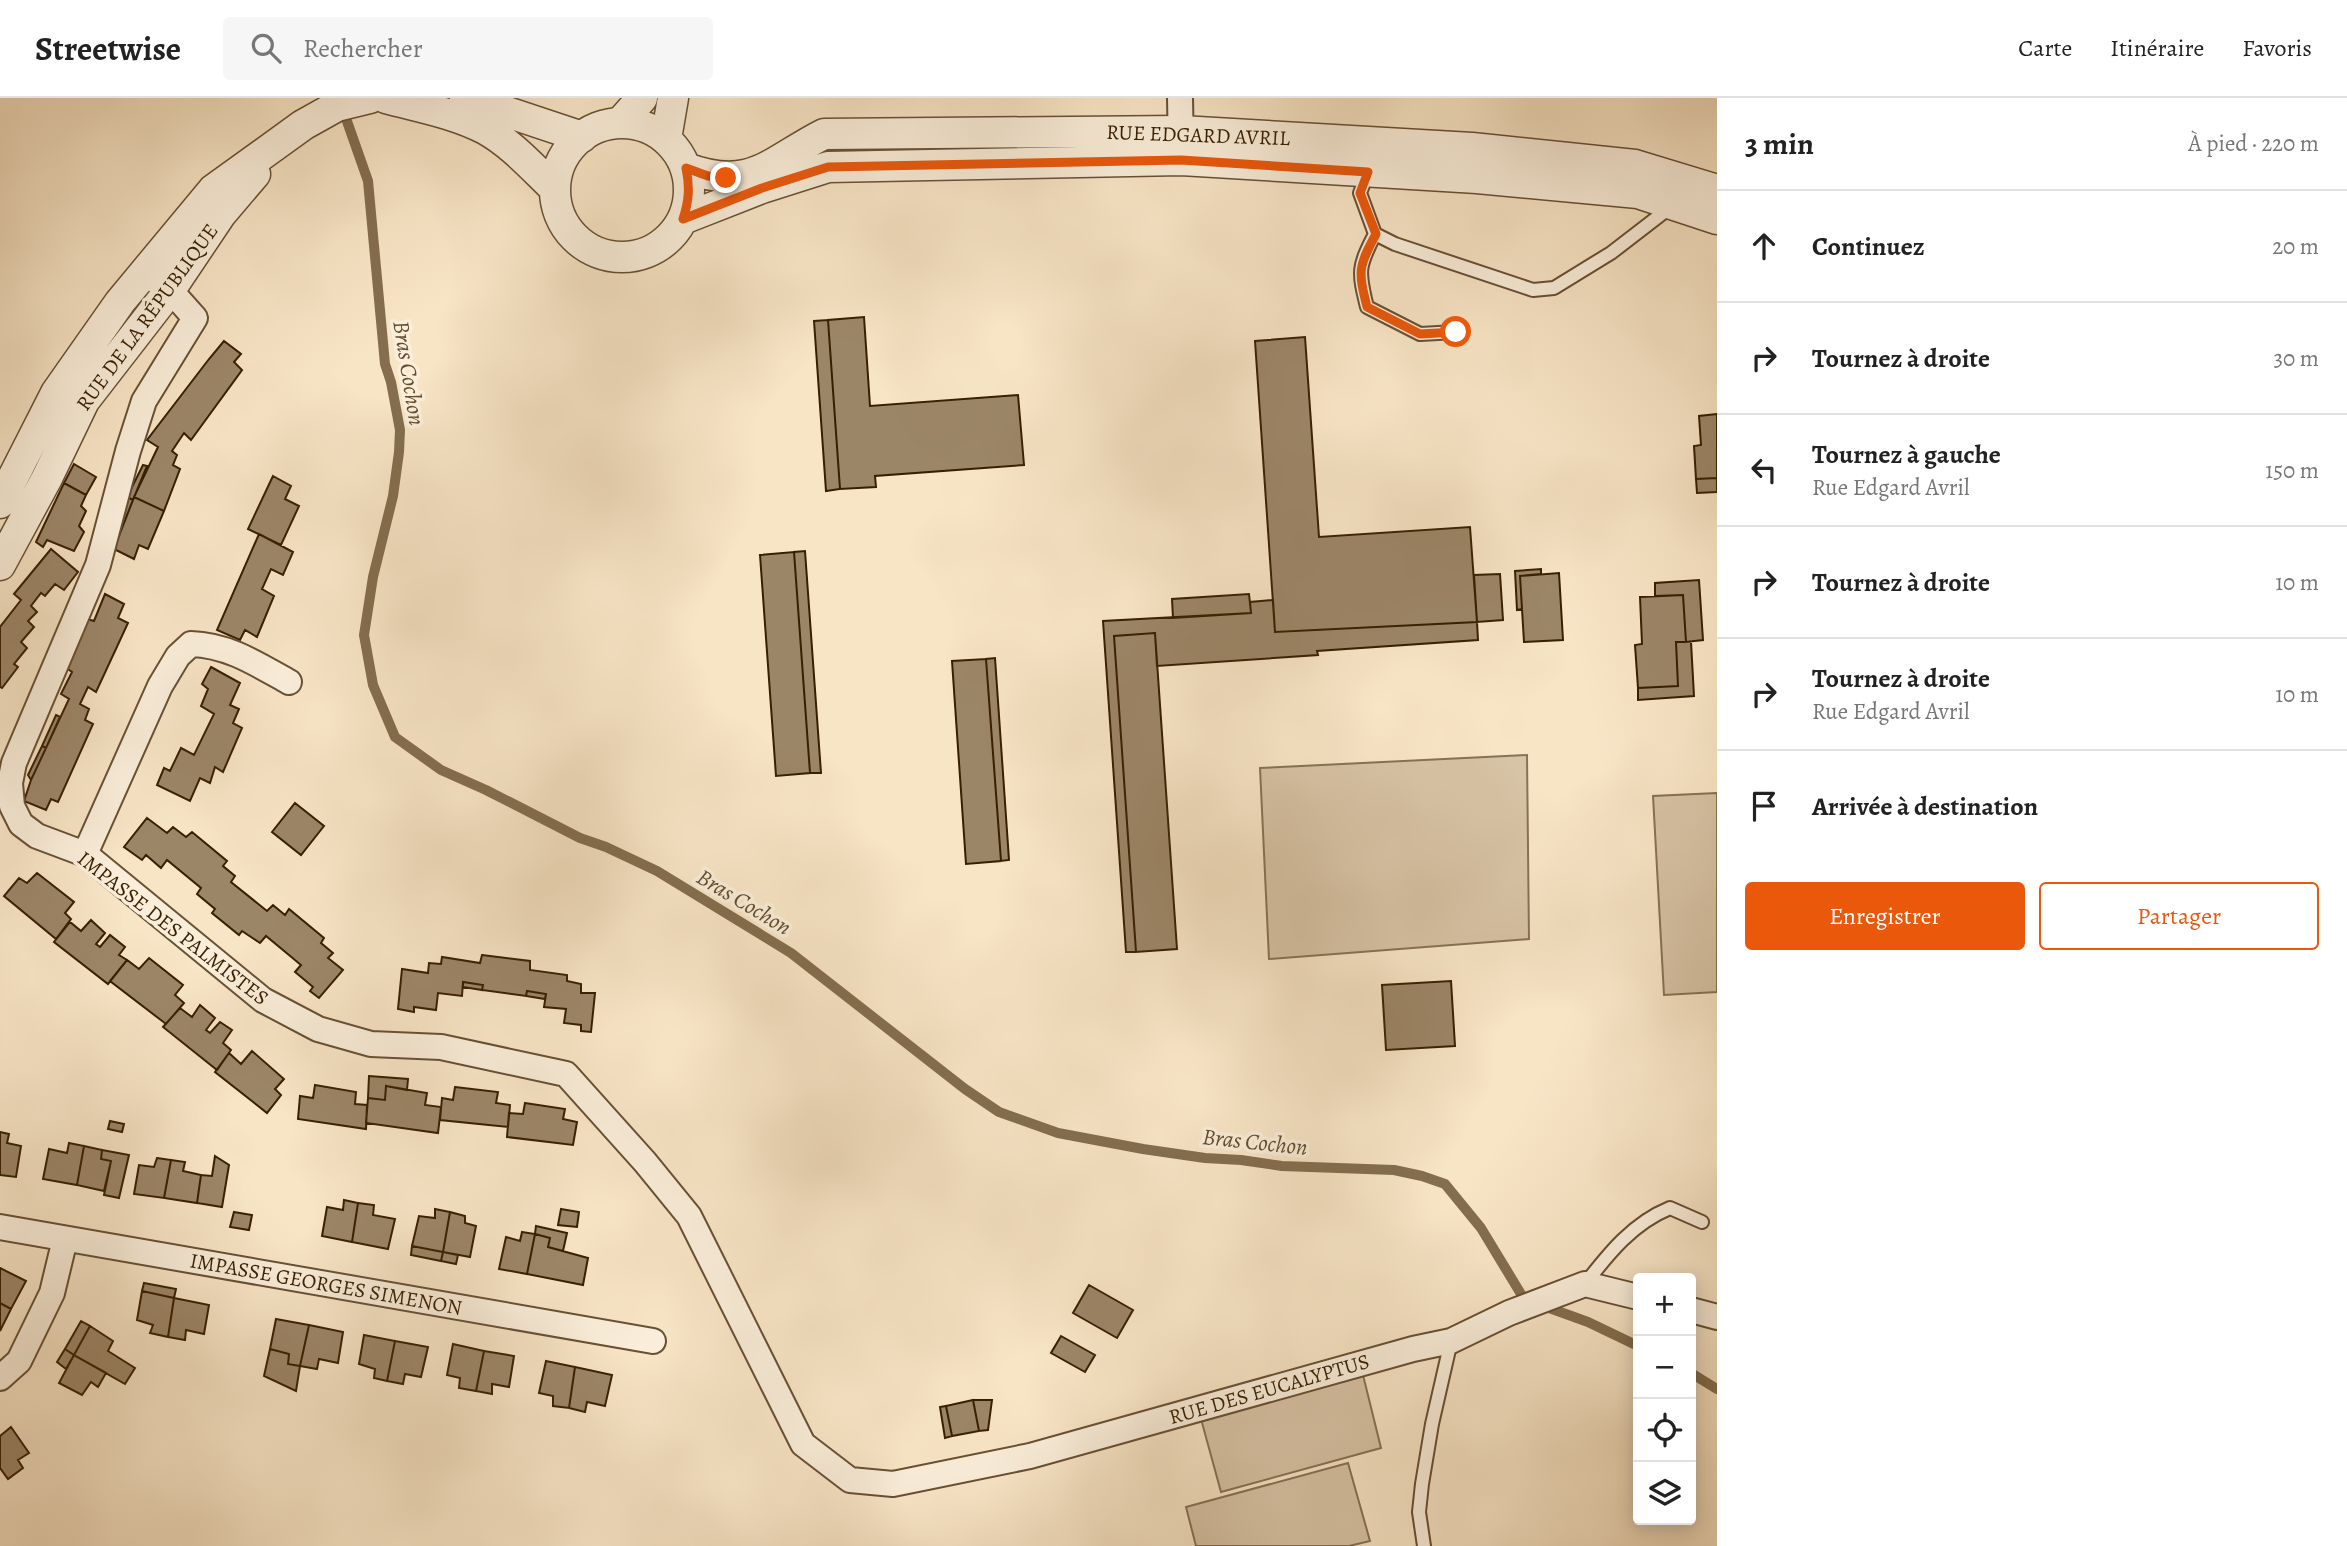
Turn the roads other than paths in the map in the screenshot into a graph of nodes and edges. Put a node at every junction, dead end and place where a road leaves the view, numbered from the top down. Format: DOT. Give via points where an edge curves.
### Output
graph roads {
  1 [pos="370,98"];
  2 [pos="386,98"];
  3 [pos="465,98"];
  4 [pos="642,98"];
  5 [pos="673,98"];
  6 [pos="1180,98"];
  7 [pos="620,123"];
  8 [pos="303,125"];
  9 [pos="582,136"];
  10 [pos="666,139"];
  11 [pos="1181,146"];
  12 [pos="686,168"];
  13 [pos="1368,172"];
  14 [pos="555,189"];
  15 [pos="1717,190"];
  16 [pos="1674,205"];
  17 [pos="683,219"];
  18 [pos="1717,219"];
  19 [pos="1376,234"];
  20 [pos="144,273"];
  21 [pos="170,290"];
  22 [pos="1456,332"];
  23 [pos="0,503"];
  24 [pos="0,565"];
  25 [pos="289,682"];
  26 [pos="85,854"];
  27 [pos="1702,1222"];
  28 [pos="0,1227"];
  29 [pos="65,1239"];
  30 [pos="1585,1284"];
  31 [pos="1633,1296"];
  32 [pos="1696,1311"];
  33 [pos="1717,1317"];
  34 [pos="653,1341"];
  35 [pos="1451,1341"];
  36 [pos="0,1378"];
  37 [pos="893,1485"];
  38 [pos="1424,1546"];
  1 -- 8 [label="street, RUE DE LA RÉPUBLIQUE" via="337,106"];
  2 -- 14 [label="street" via="485,129 513,148"];
  3 -- 9 [label="street"];
  4 -- 7 [label="street"];
  5 -- 10 [label="street"];
  6 -- 11 [label="street"];
  7 -- 9 [label="street"];
  7 -- 10 [label="street" via="636,124"];
  8 -- 20 [label="street, RUE DE LA RÉPUBLIQUE" via="213,190"];
  8 -- 21 [label="street, RUE DE LA RÉPUBLIQUE" via="221,214"];
  9 -- 14 [label="street" via="568,151"];
  10 -- 12 [label="street"];
  11 -- 12 [label="street, RUE EDGARD AVRIL" via="824,134 749,175 726,178"];
  11 -- 13 [label="street, RUE EDGARD AVRIL"];
  11 -- 15 [label="street, RUE EDGARD AVRIL" via="1472,148 1635,164"];
  11 -- 17 [label="street, RUE EDGARD AVRIL" via="828,167"];
  12 -- 17 [label="street" via="689,194"];
  13 -- 16 [label="street, RUE EDGARD AVRIL" via="1637,192"];
  13 -- 19 [label="lane" via="1360,193"];
  14 -- 17 [label="street" via="558,212 569,232 607,257 630,258 652,251 671,238"];
  16 -- 18 [label="street, RUE EDGARD AVRIL"];
  16 -- 19 [label="lane" via="1611,253 1554,288 1533,290"];
  19 -- 22 [label="lane" via="1359,277 1367,307 1420,334"];
  20 -- 21 [label="street, IMPASSE DES PALMISTES"];
  20 -- 23 [label="street, RUE DE LA RÉPUBLIQUE" via="56,393"];
  21 -- 24 [label="street, RUE DE LA RÉPUBLIQUE" via="84,401"];
  21 -- 26 [label="street, IMPASSE DES PALMISTES" via="195,318 144,401 98,565 14,762 10,783 12,806 22,824 37,836"];
  25 -- 26 [label="street" via="236,653 191,644 160,686"];
  26 -- 37 [label="street, IMPASSE DES PALMISTES" via="263,1000 318,1028 371,1044 441,1047 566,1074 689,1216 803,1444 850,1480"];
  27 -- 30 [label="lane" via="1670,1208 1654,1214 1617,1244"];
  28 -- 29 [label="street, IMPASSE GEORGES SIMENON"];
  29 -- 34 [label="street, IMPASSE GEORGES SIMENON"];
  29 -- 36 [label="street" via="52,1293 19,1361"];
  30 -- 31 [label="street"];
  30 -- 35 [label="street, RUE DES EUCALYPTUS"];
  32 -- 33 [label="street"];
  35 -- 37 [label="street, RUE DES EUCALYPTUS" via="1030,1456"];
  35 -- 38 [label="lane" via="1422,1483 1419,1513"];
}
